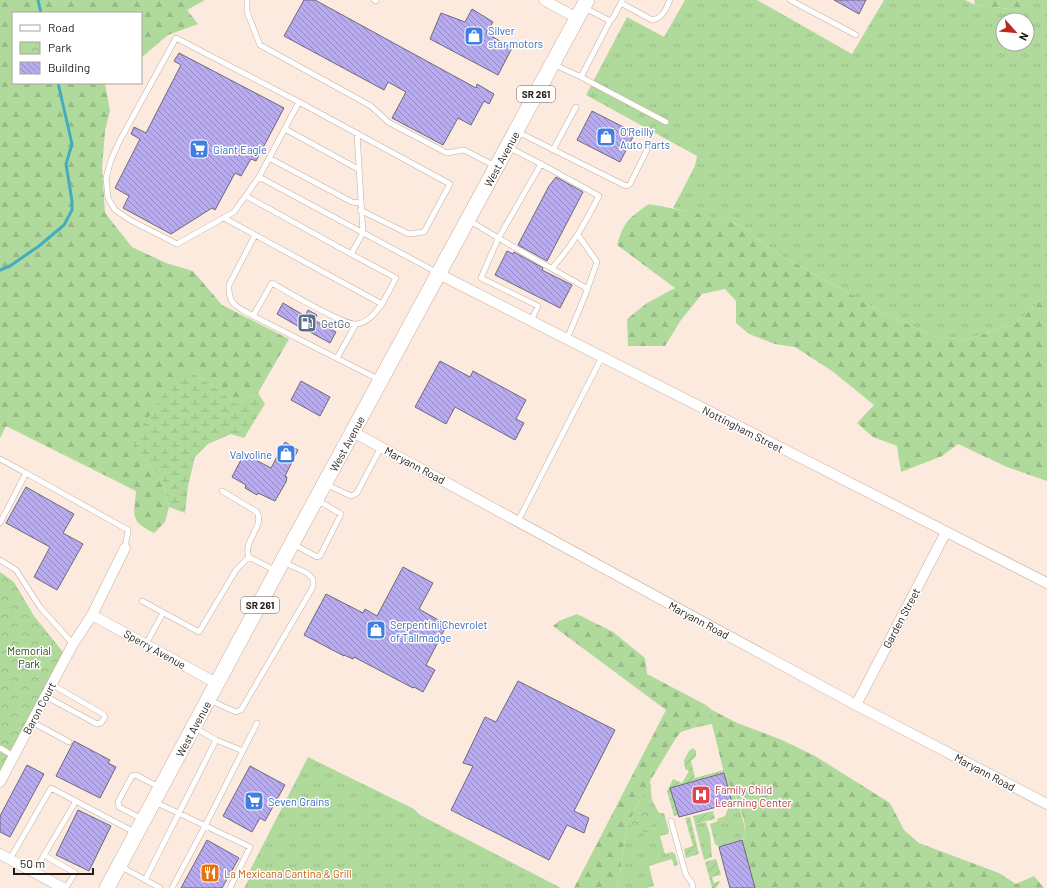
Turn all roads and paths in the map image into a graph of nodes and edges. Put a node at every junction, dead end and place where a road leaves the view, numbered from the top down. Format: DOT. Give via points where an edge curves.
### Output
graph roads {
  1 [pos="248,0"];
  2 [pos="544,0"];
  3 [pos="670,0"];
  4 [pos="790,0"];
  5 [pos="622,2"];
  6 [pos="582,8"];
  7 [pos="610,21"];
  8 [pos="856,35"];
  9 [pos="552,64"];
  10 [pos="581,77"];
  11 [pos="299,102"];
  12 [pos="576,107"];
  13 [pos="666,122"];
  14 [pos="285,129"];
  15 [pos="516,130"];
  16 [pos="357,133"];
  17 [pos="508,146"];
  18 [pos="553,150"];
  19 [pos="647,150"];
  20 [pos="269,158"];
  21 [pos="541,164"];
  22 [pos="497,167"];
  23 [pos="358,169"];
  24 [pos="259,177"];
  25 [pos="246,196"];
  26 [pos="360,203"];
  27 [pos="360,210"];
  28 [pos="224,218"];
  29 [pos="468,220"];
  30 [pos="362,233"];
  31 [pos="255,235"];
  32 [pos="578,236"];
  33 [pos="498,239"];
  34 [pos="351,254"];
  35 [pos="552,268"];
  36 [pos="439,274"];
  37 [pos="588,290"];
  38 [pos="382,304"];
  39 [pos="253,316"];
  40 [pos="531,321"];
  41 [pos="356,324"];
  42 [pos="567,339"];
  43 [pos="602,357"];
  44 [pos="337,358"];
  45 [pos="381,381"];
  46 [pos="354,432"];
  47 [pos="381,447"];
  48 [pos="0,459"];
  49 [pos="26,473"];
  50 [pos="325,484"];
  51 [pos="222,492"];
  52 [pos="316,500"];
  53 [pos="518,521"];
  54 [pos="0,524"];
  55 [pos="946,532"];
  56 [pos="292,544"];
  57 [pos="125,548"];
  58 [pos="249,557"];
  59 [pos="0,560"];
  60 [pos="280,567"];
  61 [pos="1047,583"];
  62 [pos="142,601"];
  63 [pos="163,613"];
  64 [pos="92,614"];
  65 [pos="73,644"];
  66 [pos="146,644"];
  67 [pos="52,684"];
  68 [pos="218,684"];
  69 [pos="45,696"];
  70 [pos="209,700"];
  71 [pos="856,705"];
  72 [pos="32,722"];
  73 [pos="257,723"];
  74 [pos="194,727"];
  75 [pos="216,740"];
  76 [pos="69,742"];
  77 [pos="0,748"];
  78 [pos="243,751"];
  79 [pos="14,756"];
  80 [pos="0,782"];
  81 [pos="161,788"];
  82 [pos="76,801"];
  83 [pos="154,802"];
  84 [pos="1047,804"];
  85 [pos="179,814"];
  86 [pos="144,820"];
  87 [pos="671,821"];
  88 [pos="205,826"];
  89 [pos="137,834"];
  90 [pos="0,854"];
  91 [pos="44,855"];
  92 [pos="10,860"];
  93 [pos="119,866"];
  94 [pos="34,872"];
  95 [pos="145,880"];
  96 [pos="65,888"];
  97 [pos="107,888"];
  98 [pos="160,888"];
  99 [pos="172,888"];
  100 [pos="230,888"];
  101 [pos="693,888"];
  1 -- 22 [label="lane" via="247,12 260,45 371,106 388,122 447,153 464,150"];
  2 -- 6 [label="street"];
  3 -- 5 [label="lane" via="665,11 652,20"];
  4 -- 8 [label="lane"];
  5 -- 7 [label="lane"];
  6 -- 7 [label="lane"];
  6 -- 9 [label="main road, West Avenue / SR 261"];
  7 -- 10 [label="lane"];
  9 -- 10 [label="lane"];
  9 -- 15 [label="main road, West Avenue / SR 261"];
  10 -- 13 [label="lane"];
  11 -- 14 [label="lane"];
  11 -- 16 [label="lane"];
  11 -- 28 [label="lane" via="176,38 119,142 106,178 108,198 115,210 177,244"];
  12 -- 18 [label="lane"];
  14 -- 20 [label="lane"];
  14 -- 23 [label="lane"];
  15 -- 17 [label="main road, West Avenue / SR 261"];
  15 -- 18 [label="lane"];
  16 -- 23 [label="lane"];
  16 -- 27 [label="lane" via="450,184 424,232 409,234"];
  17 -- 21 [label="lane"];
  17 -- 22 [label="main road, West Avenue / SR 261"];
  18 -- 19 [label="lane" via="626,186 630,184"];
  20 -- 24 [label="lane"];
  20 -- 26 [label="lane" via="352,202"];
  21 -- 32 [label="lane" via="599,196"];
  21 -- 33 [label="lane"];
  22 -- 29 [label="main road, West Avenue / SR 261"];
  23 -- 26 [label="lane"];
  24 -- 25 [label="lane"];
  24 -- 30 [label="lane"];
  25 -- 28 [label="lane" via="234,212"];
  25 -- 34 [label="lane"];
  26 -- 27 [label="lane"];
  27 -- 30 [label="lane"];
  28 -- 31 [label="lane"];
  29 -- 33 [label="lane"];
  29 -- 36 [label="main road, West Avenue / SR 261"];
  30 -- 34 [label="lane"];
  30 -- 36 [label="lane"];
  31 -- 38 [label="lane"];
  31 -- 39 [label="lane" via="229,285 229,299"];
  32 -- 35 [label="lane" via="567,253"];
  32 -- 37 [label="lane" via="597,262"];
  33 -- 35 [label="lane"];
  33 -- 40 [label="lane" via="481,278 538,306"];
  34 -- 38 [label="lane" via="396,278"];
  35 -- 37 [label="lane"];
  36 -- 40 [label="street, Nottingham Street"];
  36 -- 45 [label="main road, West Avenue / SR 261"];
  37 -- 42 [label="lane"];
  38 -- 41 [label="lane" via="371,318"];
  39 -- 41 [label="lane" via="272,283 341,321"];
  39 -- 44 [label="lane"];
  40 -- 42 [label="street, Nottingham Street"];
  41 -- 44 [label="lane"];
  42 -- 43 [label="street, Nottingham Street"];
  43 -- 53 [label="lane"];
  43 -- 55 [label="street, Nottingham Street"];
  44 -- 45 [label="lane"];
  45 -- 46 [label="main road, West Avenue / SR 261"];
  46 -- 47 [label="street, Maryann Road"];
  46 -- 50 [label="main road, West Avenue / SR 261"];
  47 -- 50 [label="lane" via="357,492 351,496"];
  47 -- 53 [label="street, Maryann Road"];
  48 -- 49 [label="lane"];
  49 -- 54 [label="lane"];
  49 -- 57 [label="lane" via="128,530"];
  50 -- 52 [label="main road, West Avenue / SR 261"];
  51 -- 58 [label="lane" via="257,512 259,522 247,546"];
  52 -- 56 [label="main road, West Avenue / SR 261"];
  52 -- 56 [label="lane" via="341,514 320,556 317,557"];
  53 -- 71 [label="street, Maryann Road"];
  55 -- 61 [label="street, Nottingham Street"];
  55 -- 71 [label="street, Garden Street"];
  56 -- 60 [label="main road, West Avenue / SR 261"];
  57 -- 64 [label="street, Baron Court"];
  58 -- 60 [label="lane"];
  58 -- 63 [label="lane" via="236,570 200,632"];
  59 -- 65 [label="lane" via="16,570 40,607"];
  60 -- 68 [label="main road, West Avenue / SR 261"];
  60 -- 70 [label="lane" via="307,573 313,579 313,587 241,710 236,712"];
  62 -- 63 [label="lane"];
  63 -- 66 [label="lane"];
  64 -- 65 [label="street, Baron Court"];
  64 -- 66 [label="street, Sperry Avenue"];
  65 -- 67 [label="street, Baron Court"];
  66 -- 68 [label="street, Sperry Avenue"];
  67 -- 69 [label="street, Baron Court"];
  67 -- 69 [label="lane" via="103,714 101,723 97,724"];
  68 -- 70 [label="main road, West Avenue / SR 261"];
  69 -- 72 [label="street, Baron Court"];
  70 -- 74 [label="main road, West Avenue / SR 261"];
  71 -- 84 [label="street, Maryann Road"];
  72 -- 76 [label="lane"];
  72 -- 79 [label="street, Baron Court"];
  73 -- 78 [label="lane"];
  74 -- 75 [label="lane"];
  74 -- 81 [label="main road, West Avenue / SR 261"];
  75 -- 78 [label="lane"];
  75 -- 85 [label="lane"];
  77 -- 79 [label="lane"];
  78 -- 88 [label="lane"];
  79 -- 80 [label="street, Baron Court"];
  81 -- 83 [label="main road, West Avenue / SR 261"];
  81 -- 86 [label="lane" via="136,775 132,776 118,802 119,807"];
  82 -- 89 [label="lane"];
  82 -- 91 [label="lane"];
  82 -- 92 [label="lane" via="51,788"];
  83 -- 85 [label="lane"];
  83 -- 86 [label="main road, West Avenue / SR 261"];
  85 -- 88 [label="lane"];
  85 -- 95 [label="lane"];
  86 -- 89 [label="main road, West Avenue / SR 261"];
  87 -- 101 [label="lane" via="686,875"];
  88 -- 99 [label="lane"];
  88 -- 100 [label="lane" via="250,847"];
  89 -- 93 [label="main road, West Avenue / SR 261"];
  90 -- 92 [label="street"];
  91 -- 94 [label="lane"];
  91 -- 96 [label="lane" via="75,873"];
  92 -- 94 [label="street"];
  93 -- 95 [label="lane"];
  93 -- 97 [label="main road, West Avenue / SR 261"];
  94 -- 96 [label="street"];
  95 -- 98 [label="lane"];
}
